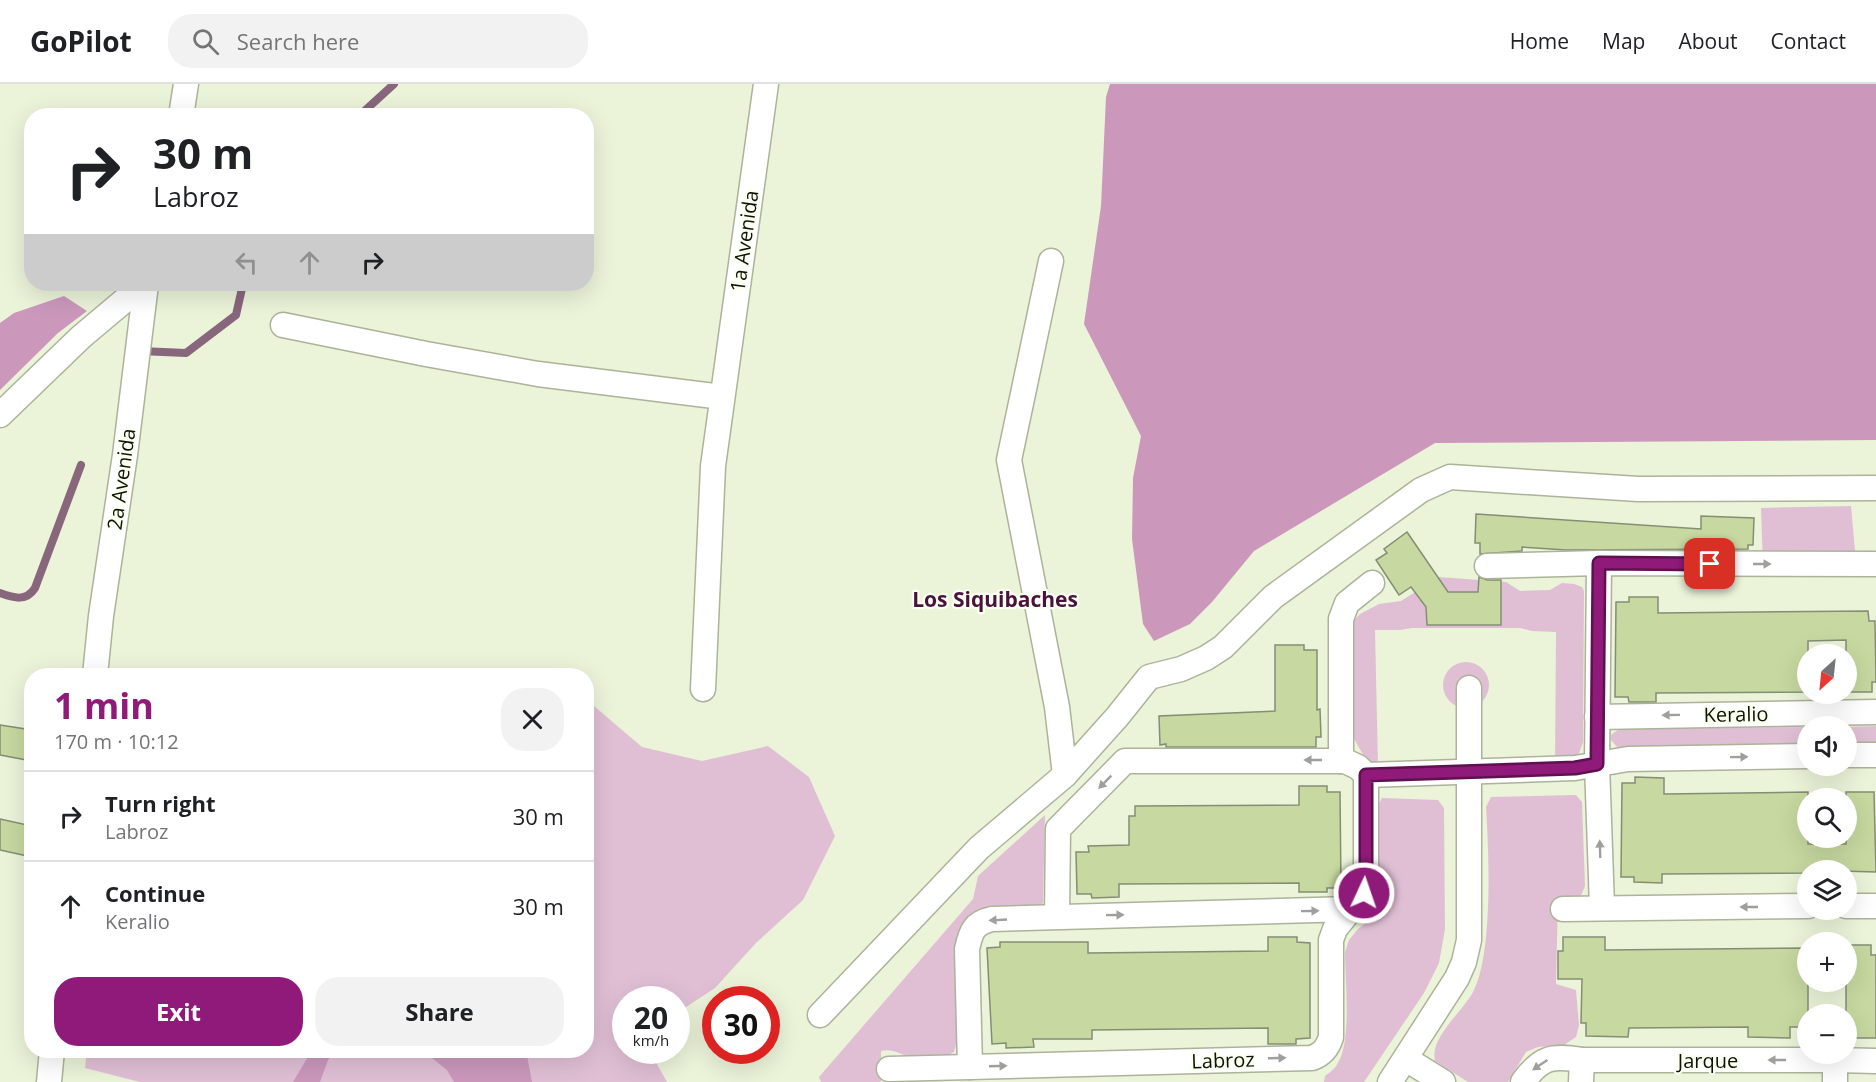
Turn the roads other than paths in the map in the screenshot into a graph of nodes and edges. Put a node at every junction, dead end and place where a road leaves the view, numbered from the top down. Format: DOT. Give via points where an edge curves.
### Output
graph roads {
  1 [pos="186,84"];
  2 [pos="766,84"];
  3 [pos="182,108"];
  4 [pos="1051,261"];
  5 [pos="137,291"];
  6 [pos="144,291"];
  7 [pos="283,325"];
  8 [pos="722,397"];
  9 [pos="0,415"];
  10 [pos="1876,488"];
  11 [pos="1599,563"];
  12 [pos="1876,564"];
  13 [pos="1487,566"];
  14 [pos="1372,583"];
  15 [pos="95,668"];
  16 [pos="1469,688"];
  17 [pos="703,689"];
  18 [pos="1876,712"];
  19 [pos="1597,717"];
  20 [pos="1857,755"];
  21 [pos="1876,755"];
  22 [pos="1797,756"];
  23 [pos="1341,761"];
  24 [pos="1597,764"];
  25 [pos="1469,772"];
  26 [pos="1065,775"];
  27 [pos="1366,775"];
  28 [pos="1797,906"];
  29 [pos="1857,906"];
  30 [pos="1876,906"];
  31 [pos="1602,908"];
  32 [pos="1350,909"];
  33 [pos="1563,909"];
  34 [pos="1057,917"];
  35 [pos="820,1015"];
  36 [pos="51,1058"];
  37 [pos="1406,1059"];
  38 [pos="1876,1061"];
  39 [pos="970,1067"];
  40 [pos="889,1069"];
  41 [pos="1581,1071"];
  42 [pos="1835,1071"];
  43 [pos="49,1082"];
  44 [pos="1390,1082"];
  45 [pos="1443,1082"];
  46 [pos="1523,1082"];
  1 -- 3 [label="street"];
  2 -- 8 [label="street, 1a Avenida"];
  4 -- 26 [label="street" via="1009,460 1057,706"];
  5 -- 9 [label="street" via="81,337"];
  6 -- 15 [label="street, 2a Avenida"];
  7 -- 8 [label="street" via="538,374"];
  8 -- 17 [label="street, 1a Avenida" via="713,466"];
  10 -- 26 [label="street" via="1638,489 1450,477 1421,490 1273,597 1223,647 1181,669 1149,677"];
  11 -- 12 [label="street, one-way"];
  11 -- 13 [label="street"];
  11 -- 19 [label="street"];
  14 -- 23 [label="street" via="1347,603 1341,619"];
  16 -- 25 [label="street"];
  18 -- 19 [label="street, Keralio, one-way"];
  19 -- 24 [label="street"];
  20 -- 21 [label="street"];
  24 -- 22 [label="street, one-way" via="1628,759"];
  23 -- 27 [label="street" via="1350,762"];
  23 -- 34 [label="street, one-way" via="1125,761 1058,829"];
  24 -- 25 [label="street"];
  31 -- 24 [label="street, one-way"];
  25 -- 27 [label="street"];
  25 -- 37 [label="street" via="1469,940 1457,978"];
  26 -- 35 [label="street" via="979,848"];
  27 -- 32 [label="street, Labroz" via="1366,885 1360,900"];
  28 -- 31 [label="street, one-way"];
  29 -- 30 [label="street"];
  31 -- 33 [label="street"];
  34 -- 32 [label="street, one-way"];
  39 -- 32 [label="street, Labroz, one-way" via="1320,1055 1331,1036 1331,935"];
  34 -- 39 [label="street, one-way" via="992,919 972,931 968,949"];
  36 -- 43 [label="street"];
  37 -- 44 [label="street"];
  37 -- 45 [label="street"];
  38 -- 42 [label="street, Jarque"];
  39 -- 40 [label="street, Labroz"];
  42 -- 41 [label="street, Jarque, one-way"];
  41 -- 46 [label="street, Jarque, one-way" via="1566,1057 1550,1059 1539,1063"];
}
